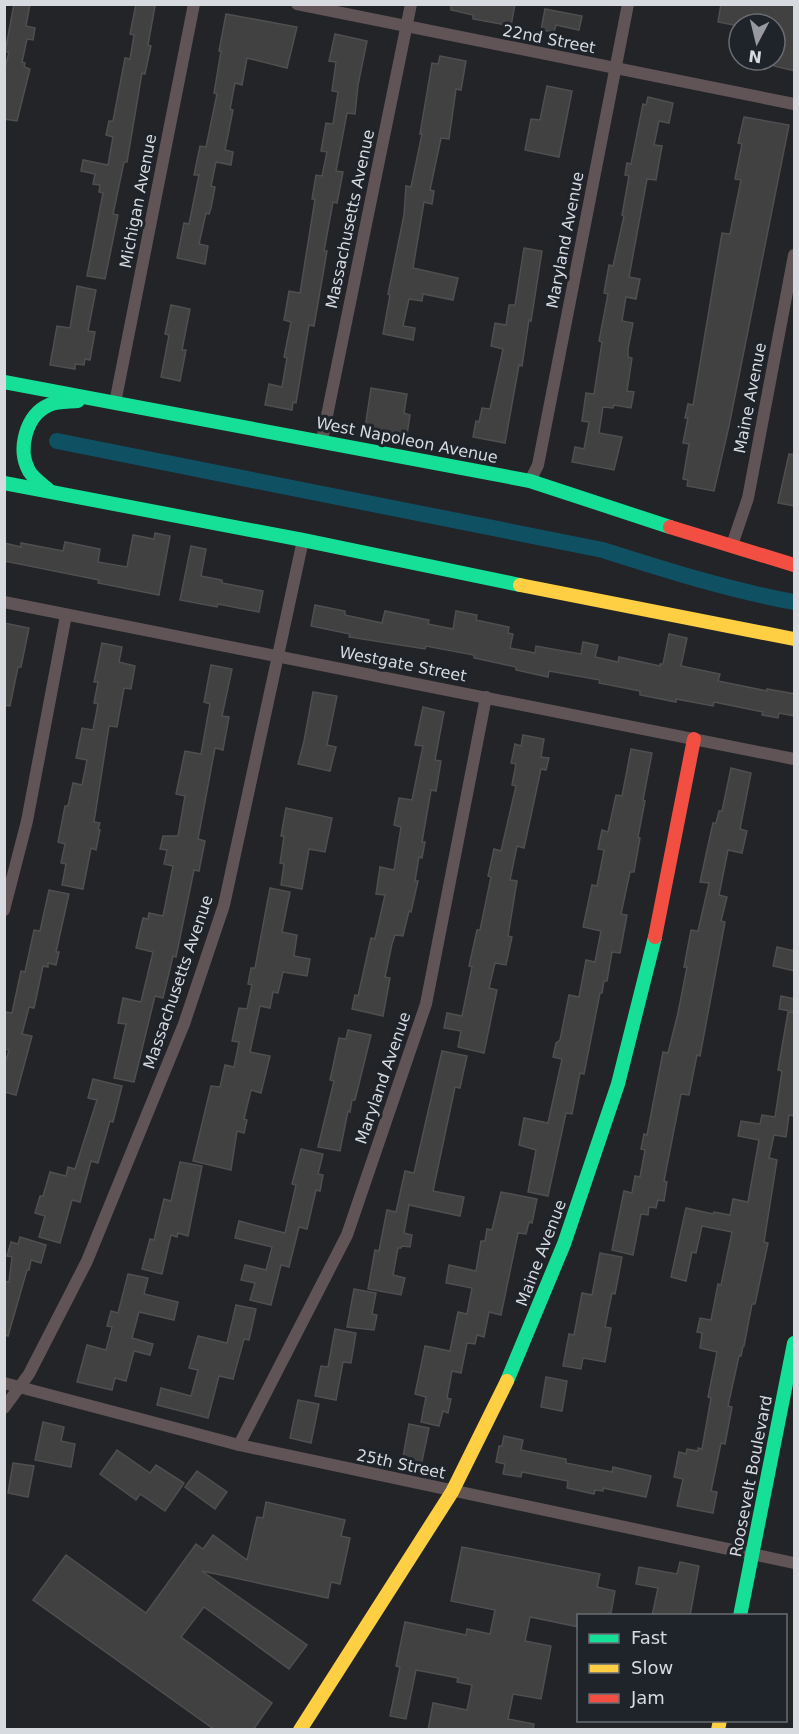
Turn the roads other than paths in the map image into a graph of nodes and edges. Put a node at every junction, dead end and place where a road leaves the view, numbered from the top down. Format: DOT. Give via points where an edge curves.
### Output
graph roads {
  1 [pos="194,4"];
  2 [pos="297,4"];
  3 [pos="411,4"];
  4 [pos="628,4"];
  5 [pos="407,27"];
  6 [pos="615,69"];
  7 [pos="795,104"];
  8 [pos="795,255"];
  9 [pos="4,382"];
  10 [pos="94,399"];
  11 [pos="115,403"];
  12 [pos="322,440"];
  13 [pos="530,481"];
  14 [pos="4,483"];
  15 [pos="50,491"];
  16 [pos="303,540"];
  17 [pos="732,545"];
  18 [pos="795,565"];
  19 [pos="4,602"];
  20 [pos="66,615"];
  21 [pos="795,639"];
  22 [pos="276,656"];
  23 [pos="486,697"];
  24 [pos="694,740"];
  25 [pos="795,759"];
  26 [pos="4,910"];
  27 [pos="795,1343"];
  28 [pos="4,1383"];
  29 [pos="19,1388"];
  30 [pos="4,1408"];
  31 [pos="239,1445"];
  32 [pos="453,1492"];
  33 [pos="752,1555"];
  34 [pos="795,1563"];
  35 [pos="741,1614"];
  36 [pos="300,1730"];
  1 -- 11 [label="street, Michigan Avenue"];
  2 -- 5 [label="street, 22nd Street"];
  3 -- 5 [label="street, Massachusetts Avenue"];
  4 -- 6 [label="street, Maryland Avenue"];
  5 -- 6 [label="street, 22nd Street"];
  5 -- 12 [label="street, Massachusetts Avenue"];
  6 -- 7 [label="street, 22nd Street"];
  6 -- 13 [label="street, Maryland Avenue" via="538,465"];
  8 -- 17 [label="street, Maine Avenue" via="748,498"];
  9 -- 10 [label="main road, West Napoleon Avenue"];
  10 -- 11 [label="main road, West Napoleon Avenue"];
  10 -- 15 [label="main road" via="50,405 33,417 23,451 28,470"];
  11 -- 12 [label="main road, West Napoleon Avenue"];
  12 -- 13 [label="main road, West Napoleon Avenue"];
  13 -- 17 [label="main road, West Napoleon Avenue"];
  14 -- 15 [label="main road"];
  15 -- 16 [label="main road"];
  16 -- 21 [label="main road"];
  16 -- 22 [label="street, Massachusetts Avenue"];
  17 -- 18 [label="main road, West Napoleon Avenue"];
  19 -- 20 [label="street, Westgate Street"];
  20 -- 22 [label="street, Westgate Street"];
  20 -- 26 [label="street" via="27,821"];
  22 -- 23 [label="street, Westgate Street"];
  22 -- 29 [label="street, Massachusetts Avenue" via="224,905 184,1024 87,1261"];
  23 -- 24 [label="street, Westgate Street"];
  23 -- 31 [label="street, Maryland Avenue" via="426,1004 346,1235"];
  24 -- 25 [label="street, Westgate Street"];
  24 -- 32 [label="main road, Maine Avenue" via="661,914 618,1084 564,1244 516,1362"];
  27 -- 33 [label="main road, Roosevelt Boulevard"];
  28 -- 29 [label="street, 25th Street"];
  29 -- 30 [label="street, Massachusetts Avenue"];
  29 -- 31 [label="street, 25th Street"];
  31 -- 32 [label="street, 25th Street"];
  32 -- 33 [label="street, 25th Street"];
  32 -- 36 [label="main road, Maine Avenue"];
  33 -- 34 [label="street, 25th Street"];
  33 -- 35 [label="main road, Roosevelt Boulevard"];
}
